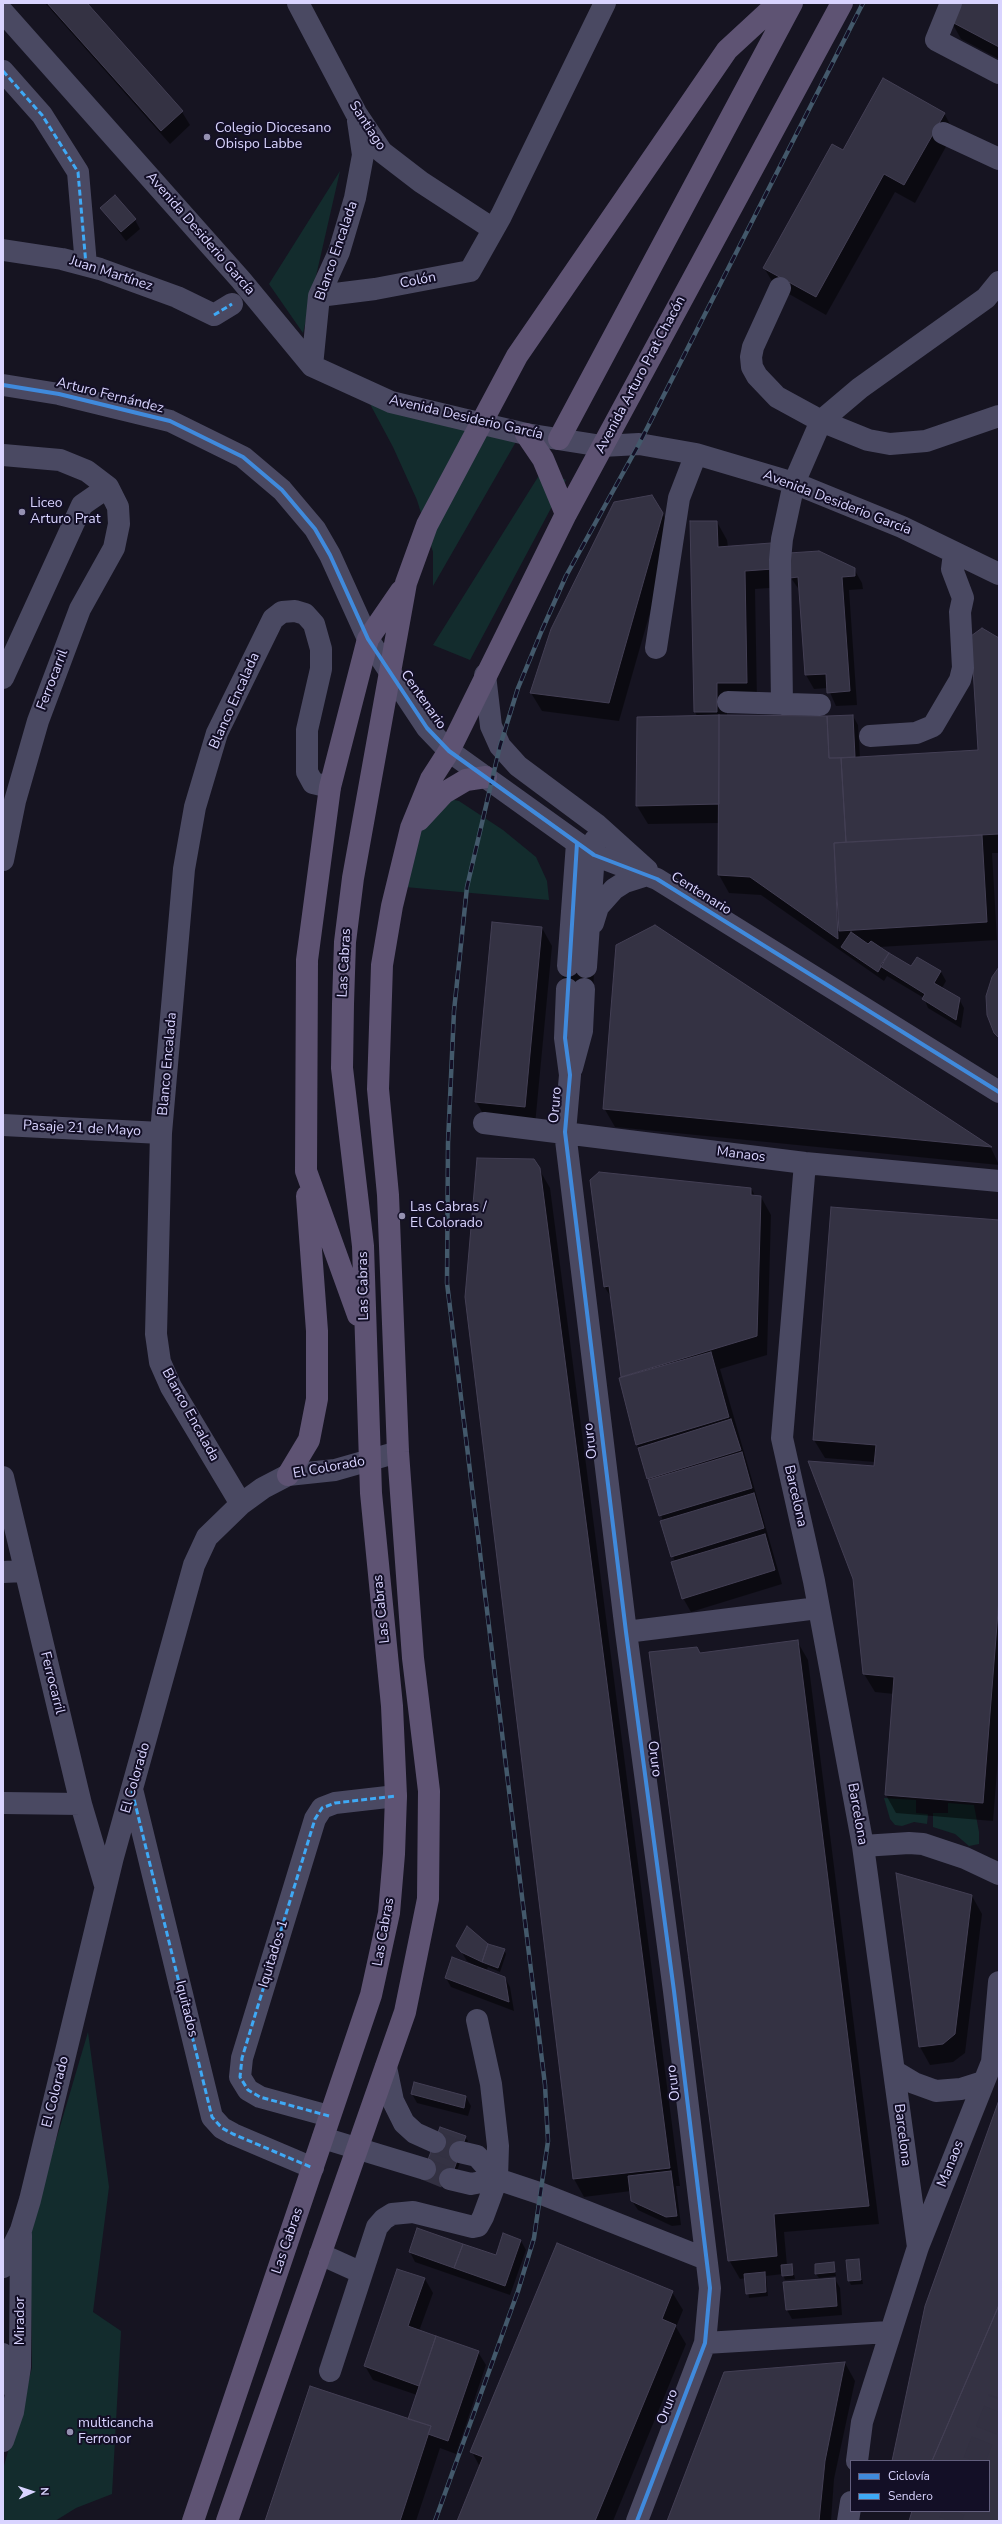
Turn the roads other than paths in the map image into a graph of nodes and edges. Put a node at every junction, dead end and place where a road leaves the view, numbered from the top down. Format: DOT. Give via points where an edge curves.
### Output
graph roads {
  1 [pos="298,3"];
  2 [pos="605,3"];
  3 [pos="778,3"];
  4 [pos="792,3"];
  5 [pos="842,3"];
  6 [pos="951,3"];
  7 [pos="3,12"];
  8 [pos="3,71"];
  9 [pos="999,73"];
  10 [pos="356,113"];
  11 [pos="944,133"];
  12 [pos="999,160"];
  13 [pos="493,229"];
  14 [pos="3,250"];
  15 [pos="86,265"];
  16 [pos="999,282"];
  17 [pos="780,288"];
  18 [pos="319,296"];
  19 [pos="223,310"];
  20 [pos="312,366"];
  21 [pos="3,385"];
  22 [pos="999,416"];
  23 [pos="821,421"];
  24 [pos="482,423"];
  25 [pos="526,434"];
  26 [pos="559,439"];
  27 [pos="602,446"];
  28 [pos="696,454"];
  29 [pos="3,455"];
  30 [pos="794,483"];
  31 [pos="108,488"];
  32 [pos="566,514"];
  33 [pos="954,553"];
  34 [pos="999,574"];
  35 [pos="406,583"];
  36 [pos="368,639"];
  37 [pos="656,648"];
  38 [pos="390,670"];
  39 [pos="485,675"];
  40 [pos="3,678"];
  41 [pos="728,702"];
  42 [pos="782,704"];
  43 [pos="820,705"];
  44 [pos="870,736"];
  45 [pos="449,751"];
  46 [pos="486,777"];
  47 [pos="330,787"];
  48 [pos="596,824"];
  49 [pos="411,828"];
  50 [pos="577,843"];
  51 [pos="594,855"];
  52 [pos="3,860"];
  53 [pos="652,877"];
  54 [pos="588,940"];
  55 [pos="576,989"];
  56 [pos="999,1092"];
  57 [pos="484,1123"];
  58 [pos="3,1125"];
  59 [pos="565,1132"];
  60 [pos="161,1133"];
  61 [pos="805,1163"];
  62 [pos="306,1171"];
  63 [pos="999,1181"];
  64 [pos="365,1332"];
  65 [pos="398,1452"];
  66 [pos="370,1461"];
  67 [pos="288,1475"];
  68 [pos="3,1477"];
  69 [pos="241,1504"];
  70 [pos="14,1572"];
  71 [pos="818,1608"];
  72 [pos="626,1632"];
  73 [pos="132,1791"];
  74 [pos="396,1796"];
  75 [pos="3,1803"];
  76 [pos="82,1804"];
  77 [pos="863,1846"];
  78 [pos="999,1874"];
  79 [pos="106,1887"];
  80 [pos="999,1982"];
  81 [pos="477,2020"];
  82 [pos="386,2067"];
  83 [pos="894,2071"];
  84 [pos="983,2082"];
  85 [pos="330,2116"];
  86 [pos="323,2138"];
  87 [pos="435,2142"];
  88 [pos="357,2148"];
  89 [pos="460,2152"];
  90 [pos="313,2168"];
  91 [pos="424,2169"];
  92 [pos="450,2179"];
  93 [pos="497,2179"];
  94 [pos="21,2230"];
  95 [pos="918,2247"];
  96 [pos="320,2254"];
  97 [pos="706,2259"];
  98 [pos="3,2267"];
  99 [pos="362,2273"];
  100 [pos="889,2332"];
  101 [pos="705,2343"];
  102 [pos="3,2354"];
  103 [pos="330,2371"];
  104 [pos="12,2412"];
  105 [pos="3,2441"];
  106 [pos="856,2460"];
  107 [pos="850,2508"];
  108 [pos="193,2521"];
  109 [pos="227,2521"];
  110 [pos="637,2521"];
  111 [pos="848,2521"];
  1 -- 10 [label="street, Santiago"];
  2 -- 13 [label="street"];
  3 -- 24 [label="main road" via="728,50 517,356"];
  4 -- 26 [label="main road"];
  5 -- 27 [label="main road, Avenida Arturo Prat Chacón"];
  6 -- 9 [label="street" via="936,40"];
  7 -- 20 [label="street, Avenida Desiderio García" via="241,280"];
  8 -- 15 [label="street" via="42,115 78,172"];
  10 -- 13 [label="street, Santiago" via="382,152 421,182"];
  10 -- 18 [label="street, Blanco Encalada" via="363,156 356,191 339,252"];
  11 -- 12 [label="street"];
  13 -- 18 [label="street, Colón" via="470,271 375,289"];
  14 -- 15 [label="street, Juan Martínez"];
  15 -- 19 [label="street, Juan Martínez"];
  16 -- 23 [label="street" via="986,298 860,388"];
  17 -- 23 [label="street" via="753,347 752,367 777,397"];
  18 -- 20 [label="street, Blanco Encalada"];
  20 -- 24 [label="street, Avenida Desiderio García" via="391,402"];
  21 -- 36 [label="street, Arturo Fernández" via="59,394 170,421 243,457 282,490 315,529"];
  22 -- 23 [label="street" via="934,439 890,444 868,440"];
  23 -- 30 [label="street"];
  24 -- 25 [label="street, Avenida Desiderio García"];
  24 -- 35 [label="main road" via="427,525"];
  25 -- 26 [label="street, Avenida Desiderio García"];
  25 -- 32 [label="main road" via="543,459"];
  26 -- 27 [label="street, Avenida Desiderio García"];
  27 -- 28 [label="street, Avenida Desiderio García" via="639,444"];
  27 -- 32 [label="main road, Avenida Arturo Prat Chacón"];
  28 -- 30 [label="street, Avenida Desiderio García"];
  28 -- 37 [label="street" via="680,498"];
  29 -- 31 [label="street" via="60,460 87,471"];
  30 -- 33 [label="street, Avenida Desiderio García" via="902,527"];
  30 -- 42 [label="street" via="780,560"];
  31 -- 40 [label="street" via="82,505"];
  31 -- 52 [label="street, Ferrocarril" via="118,507 119,524 114,548 80,609 38,721 15,801"];
  32 -- 39 [label="main road, Avenida Arturo Prat Chacón"];
  33 -- 34 [label="street, Avenida Desiderio García"];
  33 -- 44 [label="street" via="952,569 963,598 960,612 963,668 960,680 933,726 916,733"];
  35 -- 36 [label="main road"];
  35 -- 38 [label="main road"];
  36 -- 38 [label="street, Centenario"];
  36 -- 47 [label="main road"];
  38 -- 45 [label="street, Centenario" via="427,728"];
  38 -- 64 [label="main road, Las Cabras" via="353,878 345,950 342,1068 363,1246"];
  39 -- 45 [label="main road, Avenida Arturo Prat Chacón"];
  39 -- 48 [label="street, Centenario" via="491,726 500,746 518,766"];
  41 -- 42 [label="street"];
  42 -- 43 [label="street"];
  45 -- 46 [label="street, Centenario"];
  45 -- 49 [label="main road, Las Cabras" via="431,779"];
  46 -- 49 [label="main road" via="466,780 444,793"];
  46 -- 50 [label="street, Centenario"];
  47 -- 60 [label="street, Blanco Encalada" via="312,782 307,772 307,730 321,669 321,649 314,624 305,614 295,611 282,612 273,619 217,733 195,807 184,869"];
  47 -- 62 [label="main road" via="307,960"];
  48 -- 51 [label="street"];
  48 -- 53 [label="street, Centenario"];
  49 -- 65 [label="main road, Las Cabras" via="392,906 382,965 379,1030 378,1089 388,1195"];
  50 -- 51 [label="street, Centenario"];
  50 -- 54 [label="street" via="577,966"];
  51 -- 53 [label="street, Centenario"];
  51 -- 54 [label="street"];
  53 -- 54 [label="street" via="624,882 614,889 598,907"];
  53 -- 56 [label="street, Centenario"];
  55 -- 59 [label="street, Oruro" via="565,1038 570,1074"];
  57 -- 59 [label="street, Manaos"];
  58 -- 60 [label="street, Pasaje 21 de Mayo"];
  59 -- 61 [label="street, Manaos"];
  59 -- 72 [label="street, Oruro"];
  60 -- 69 [label="street, Blanco Encalada" via="156,1334 160,1362 171,1387"];
  61 -- 63 [label="street, Manaos"];
  61 -- 71 [label="street, Barcelona" via="782,1438"];
  62 -- 64 [label="main road"];
  62 -- 67 [label="main road" via="317,1331 317,1399 309,1440"];
  64 -- 66 [label="main road, Las Cabras"];
  65 -- 66 [label="street, El Colorado"];
  65 -- 82 [label="main road, Las Cabras" via="413,1658 429,1791 428,1899 404,2012"];
  66 -- 67 [label="street, El Colorado" via="335,1470"];
  66 -- 74 [label="main road, Las Cabras" via="370,1493 392,1706"];
  67 -- 69 [label="street, El Colorado" via="263,1488"];
  68 -- 70 [label="street, Ferrocarril"];
  69 -- 73 [label="street, El Colorado" via="207,1537 194,1565"];
  70 -- 76 [label="street, Ferrocarril"];
  71 -- 72 [label="street"];
  71 -- 77 [label="street, Barcelona"];
  72 -- 97 [label="street, Oruro" via="673,1984"];
  73 -- 79 [label="street, El Colorado"];
  73 -- 90 [label="street, Iquitados" via="212,2117 222,2128 233,2134"];
  74 -- 85 [label="main road, Las Cabras" via="389,1913 371,1995"];
  74 -- 85 [label="street, Iquitados 1" via="335,1803 322,1808 315,1819 242,2058 240,2077 248,2090 260,2097"];
  75 -- 76 [label="street"];
  76 -- 79 [label="street, Ferrocarril"];
  77 -- 78 [label="street" via="923,1844 964,1858"];
  77 -- 83 [label="street, Barcelona"];
  79 -- 94 [label="street, El Colorado"];
  80 -- 84 [label="street, Manaos" via="992,2062"];
  81 -- 93 [label="street" via="496,2115"];
  82 -- 87 [label="street" via="393,2101 404,2123 416,2133"];
  82 -- 88 [label="main road, Las Cabras"];
  83 -- 84 [label="street" via="914,2083 936,2090 960,2088"];
  83 -- 95 [label="street, Barcelona"];
  84 -- 95 [label="street, Manaos"];
  85 -- 86 [label="main road, Las Cabras"];
  86 -- 88 [label="street"];
  86 -- 90 [label="main road, Las Cabras"];
  88 -- 91 [label="street"];
  88 -- 96 [label="main road, Las Cabras"];
  89 -- 93 [label="street" via="478,2156"];
  90 -- 108 [label="main road, Las Cabras"];
  92 -- 93 [label="street" via="471,2184"];
  93 -- 97 [label="street" via="542,2194"];
  93 -- 99 [label="street" via="478,2226 467,2227 404,2211 384,2219 377,2227"];
  94 -- 98 [label="street"];
  94 -- 104 [label="street, Mirador" via="20,2367"];
  95 -- 100 [label="street, Barcelona"];
  96 -- 99 [label="street"];
  96 -- 109 [label="main road, Las Cabras"];
  97 -- 101 [label="street, Oruro" via="710,2288"];
  99 -- 103 [label="street"];
  100 -- 101 [label="street"];
  100 -- 106 [label="street, Barcelona" via="862,2422"];
  101 -- 110 [label="street, Oruro"];
  102 -- 104 [label="street, Mirador" via="11,2374"];
  104 -- 105 [label="street, Mirador"];
  107 -- 111 [label="street"];
}
